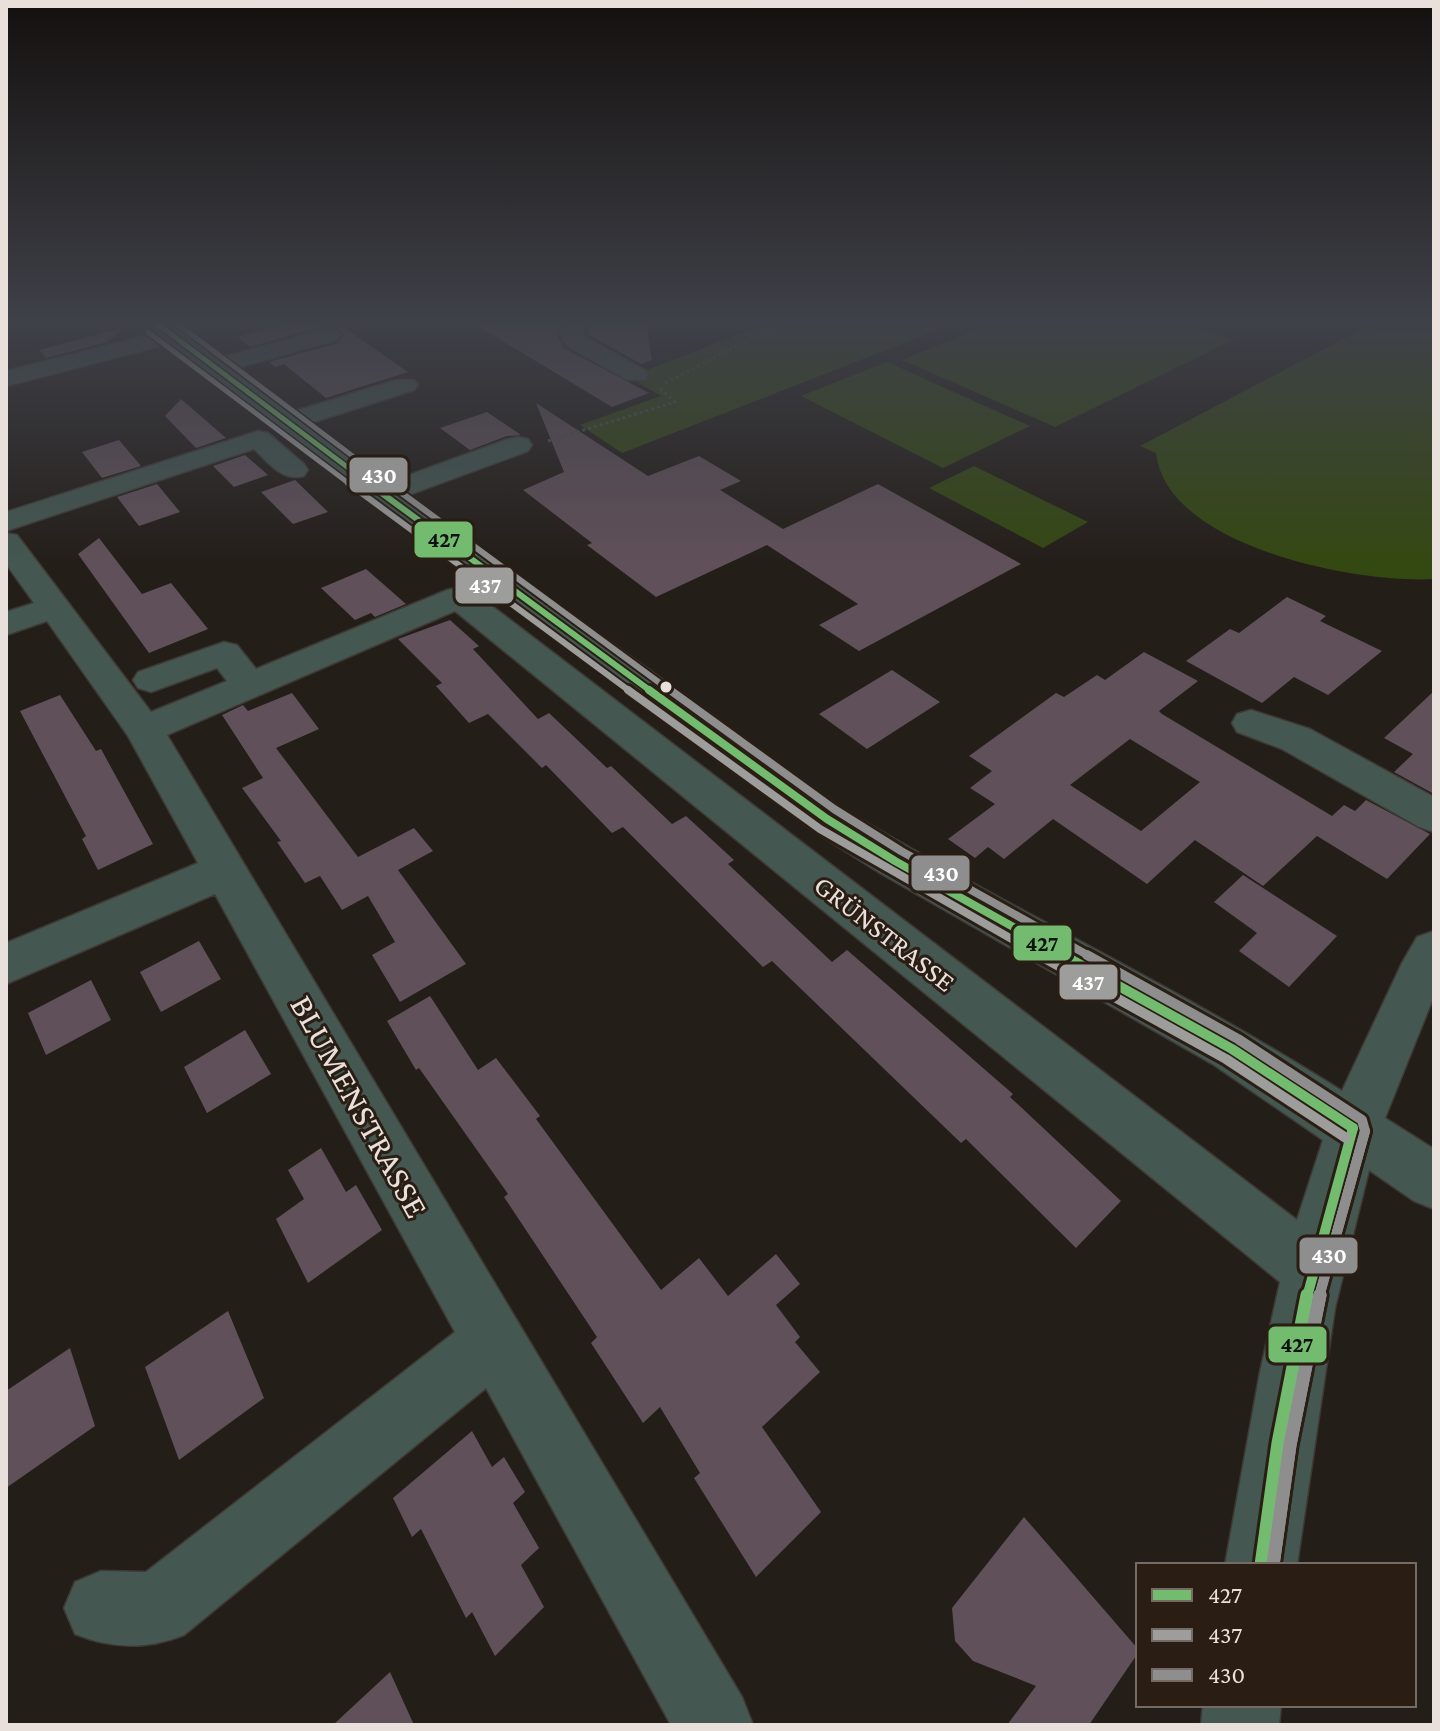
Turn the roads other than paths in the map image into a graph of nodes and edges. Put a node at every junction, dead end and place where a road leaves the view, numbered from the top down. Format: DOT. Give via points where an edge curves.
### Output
graph roads {
  1 [pos="263,403"];
  2 [pos="349,403"];
  3 [pos="289,422"];
  4 [pos="518,445"];
  5 [pos="294,470"];
  6 [pos="385,494"];
  7 [pos="6,522"];
  8 [pos="6,542"];
  9 [pos="29,616"];
  10 [pos="250,686"];
  11 [pos="148,705"];
  12 [pos="1251,723"];
  13 [pos="1434,816"];
  14 [pos="226,870"];
  15 [pos="1434,951"];
  16 [pos="6,964"];
  17 [pos="1353,1128"];
  18 [pos="1434,1181"];
  19 [pos="1312,1269"];
  20 [pos="493,1342"];
  21 [pos="1261,1563"];
  22 [pos="101,1608"];
  23 [pos="714,1725"];
  1 -- 3 [label="street"];
  2 -- 3 [label="street"];
  3 -- 6 [label="street"];
  4 -- 6 [label="street"];
  5 -- 7 [label="street" via="258,439"];
  6 -- 17 [label="street" via="827,819 1232,1049"];
  8 -- 9 [label="street, BLUMENSTRASSE"];
  9 -- 11 [label="street, BLUMENSTRASSE"];
  10 -- 11 [label="street"];
  10 -- 11 [label="street" via="224,653"];
  10 -- 19 [label="street, GRÜNSTRASSE" via="459,597"];
  11 -- 14 [label="street, BLUMENSTRASSE"];
  12 -- 13 [label="street" via="1296,739"];
  14 -- 16 [label="street"];
  14 -- 20 [label="street, BLUMENSTRASSE"];
  15 -- 17 [label="street" via="1412,985"];
  17 -- 18 [label="street"];
  17 -- 19 [label="street"];
  19 -- 21 [label="street"];
  20 -- 22 [label="street" via="158,1609"];
  20 -- 23 [label="street, BLUMENSTRASSE"];
}
